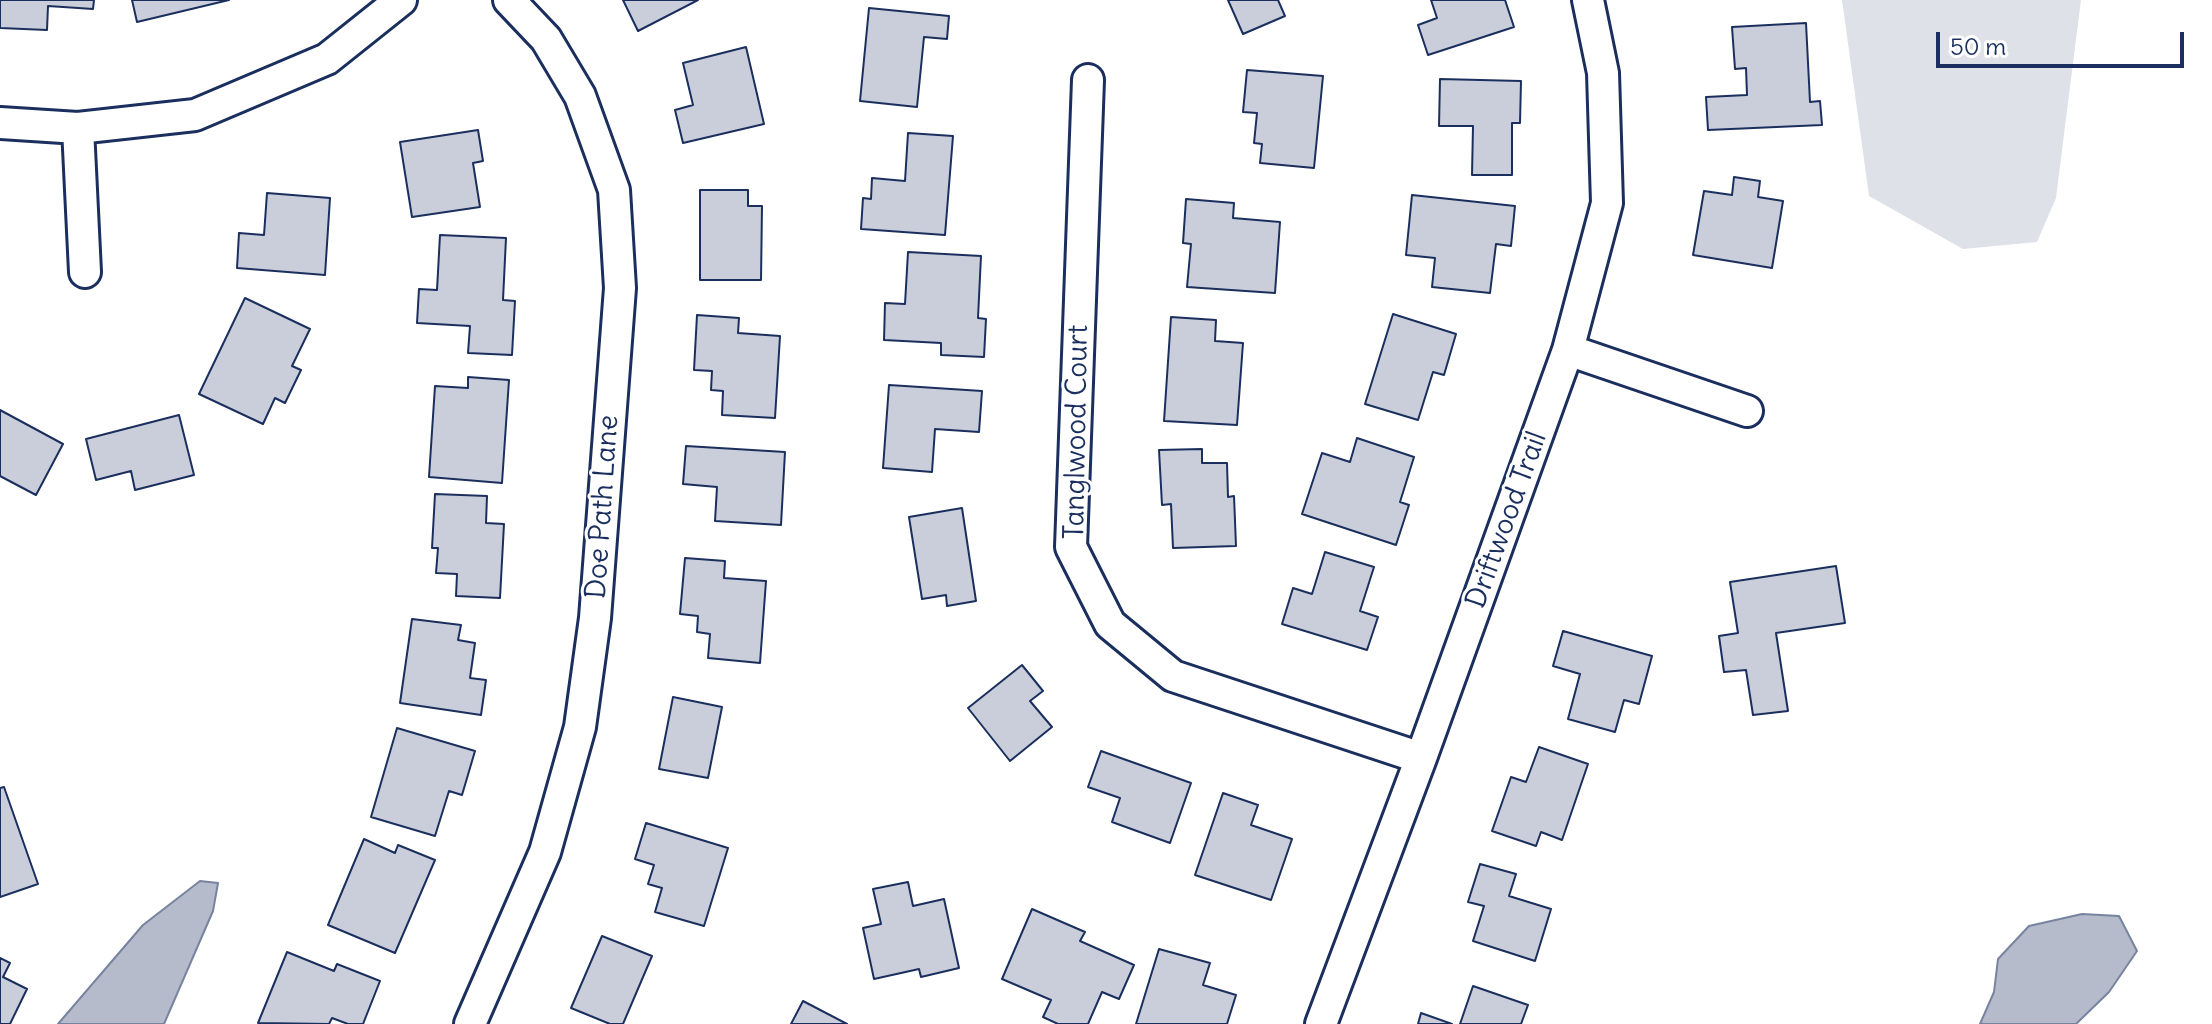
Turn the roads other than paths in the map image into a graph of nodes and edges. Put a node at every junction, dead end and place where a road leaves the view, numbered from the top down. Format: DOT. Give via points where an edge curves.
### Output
graph roads {
  1 [pos="401,0"];
  2 [pos="509,0"];
  3 [pos="1588,0"];
  4 [pos="1088,80"];
  5 [pos="0,123"];
  6 [pos="78,128"];
  7 [pos="85,272"];
  8 [pos="1568,350"];
  9 [pos="1747,411"];
  10 [pos="1421,758"];
  11 [pos="470,1024"];
  12 [pos="1321,1024"];
  1 -- 6 [label="street" via="327,59 195,115"];
  2 -- 11 [label="street, Doe Path Lane" via="546,39 580,96 614,190 620,288 595,618 580,727 545,852"];
  3 -- 8 [label="street, Driftwood Trail" via="1603,73 1607,203"];
  4 -- 10 [label="street, Tanglwood Court" via="1071,547 1110,624 1173,676"];
  5 -- 6 [label="street"];
  6 -- 7 [label="street"];
  8 -- 9 [label="street"];
  8 -- 10 [label="street, Driftwood Trail"];
  10 -- 12 [label="street, Driftwood Trail"];
}
